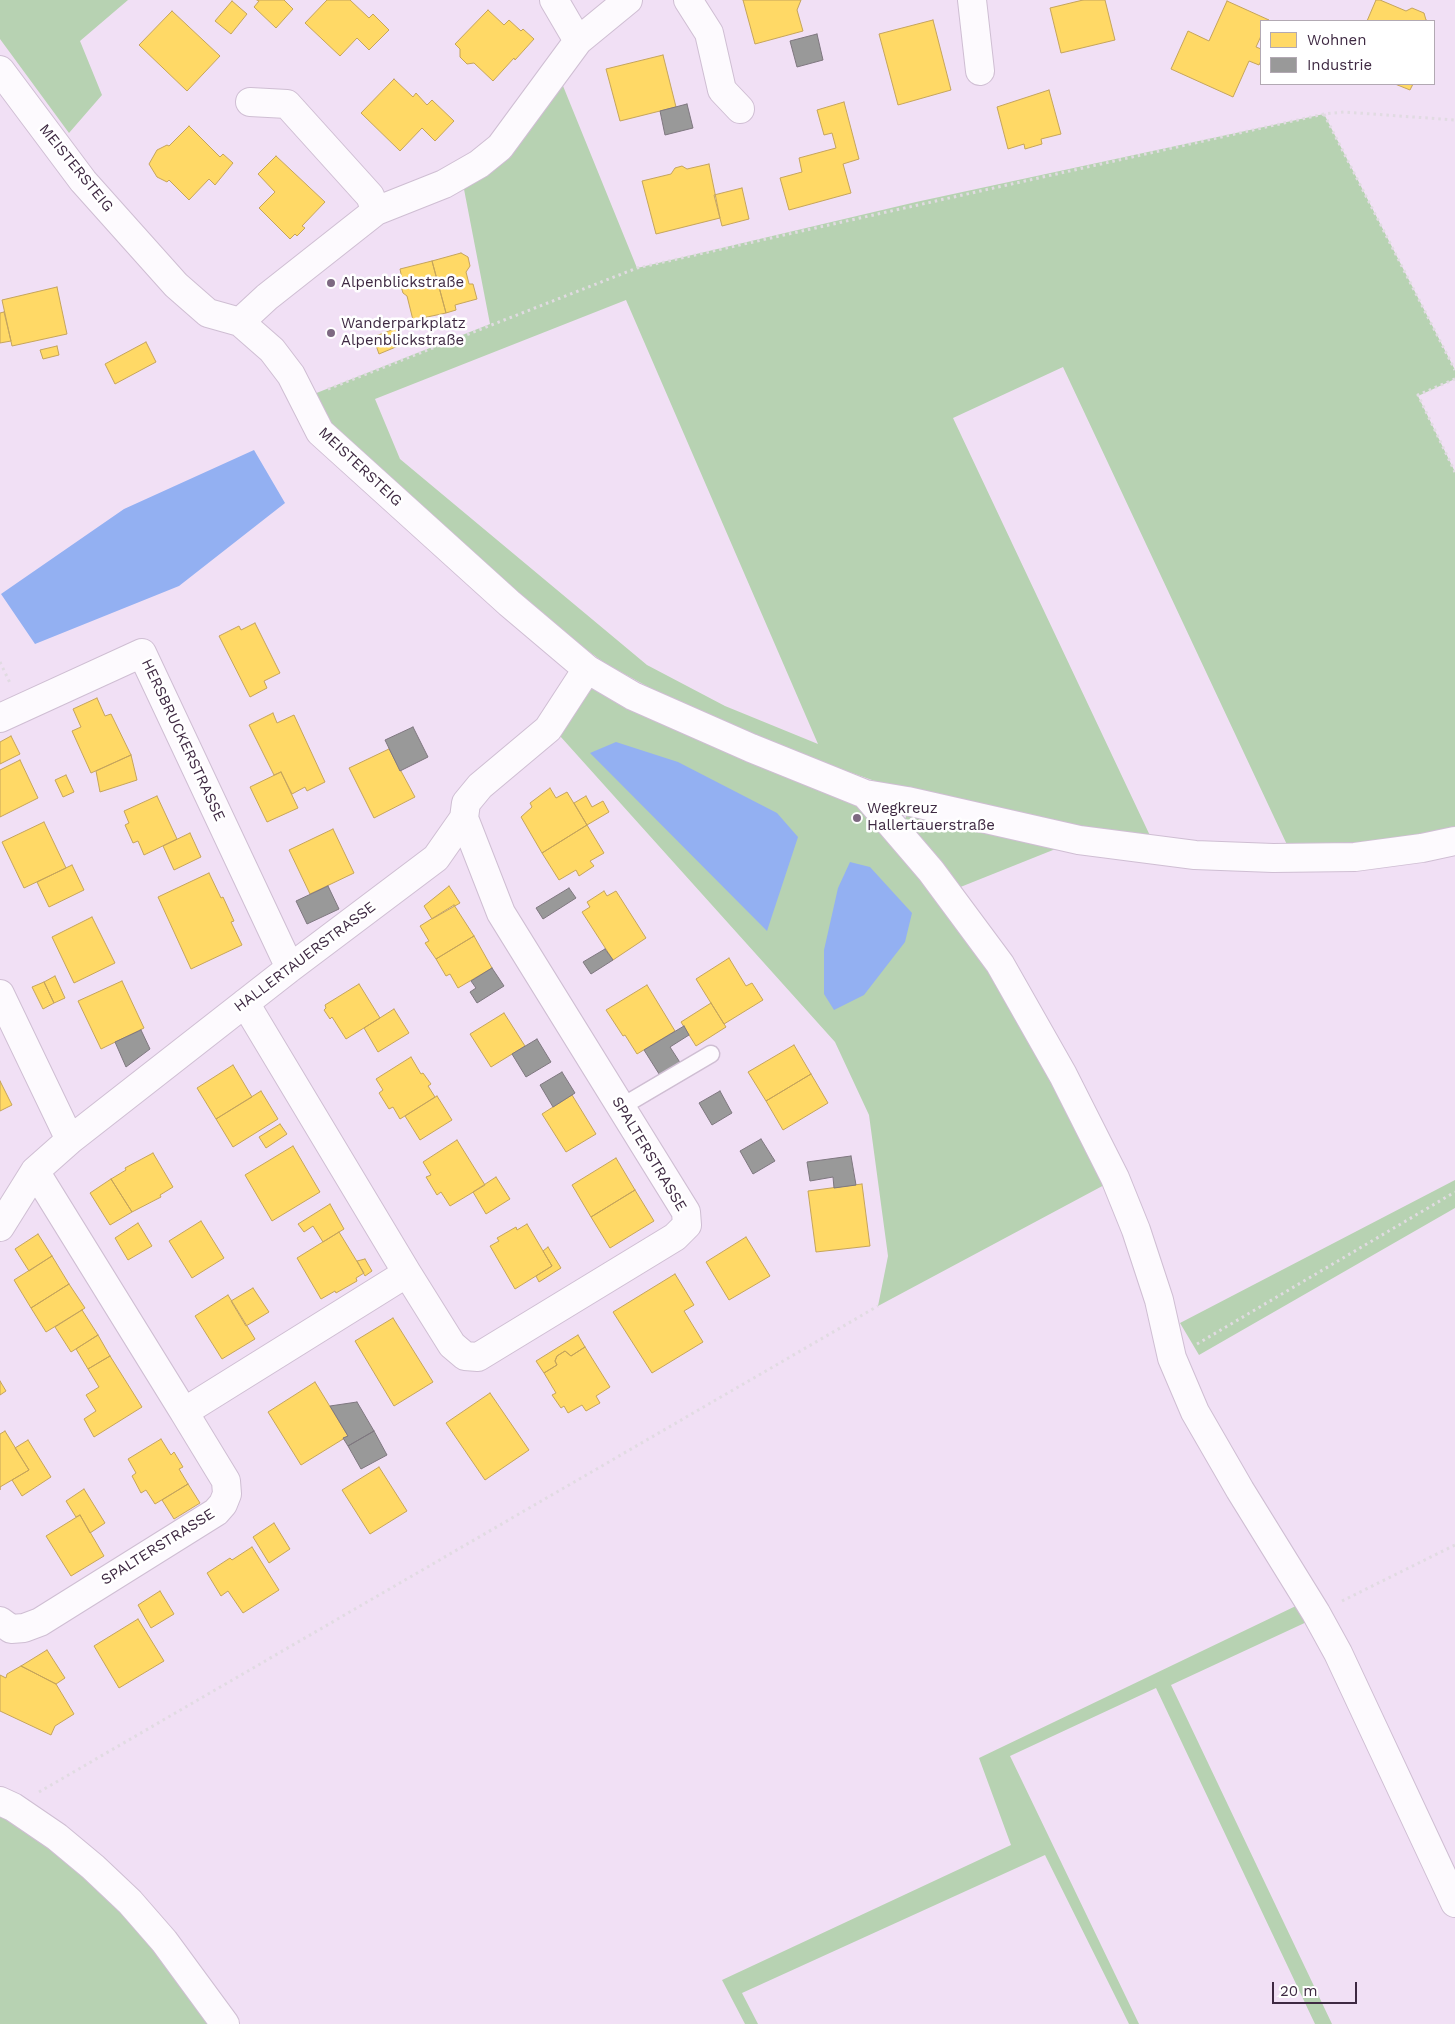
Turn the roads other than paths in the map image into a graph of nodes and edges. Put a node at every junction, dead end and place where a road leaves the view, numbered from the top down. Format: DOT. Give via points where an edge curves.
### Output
graph roads {
  1 [pos="554,0"];
  2 [pos="628,0"];
  3 [pos="688,0"];
  4 [pos="972,0"];
  5 [pos="578,41"];
  6 [pos="0,70"];
  7 [pos="980,71"];
  8 [pos="250,102"];
  9 [pos="740,109"];
  10 [pos="376,211"];
  11 [pos="240,322"];
  12 [pos="587,669"];
  13 [pos="0,718"];
  14 [pos="865,794"];
  15 [pos="464,818"];
  16 [pos="1455,841"];
  17 [pos="290,968"];
  18 [pos="0,994"];
  19 [pos="245,1003"];
  20 [pos="711,1054"];
  21 [pos="622,1107"];
  22 [pos="70,1140"];
  23 [pos="35,1171"];
  24 [pos="0,1227"];
  25 [pos="407,1273"];
  26 [pos="184,1412"];
  27 [pos="0,1621"];
  28 [pos="7,1804"];
  29 [pos="1455,1903"];
  30 [pos="225,2024"];
  1 -- 5 [label="street"];
  2 -- 5 [label="street"];
  3 -- 9 [label="street" via="709,33 722,90"];
  4 -- 7 [label="street"];
  5 -- 10 [label="street" via="500,146 479,164 444,184"];
  6 -- 11 [label="street, MEISTERSTEIG" via="83,181 176,285 208,313"];
  8 -- 10 [label="street" via="287,104 370,196"];
  10 -- 11 [label="street"];
  11 -- 12 [label="street, MEISTERSTEIG" via="272,350 291,375 320,432"];
  12 -- 14 [label="street, MEISTERSTEIG" via="682,718"];
  12 -- 15 [label="street, HALLERTAUERSTRASSE" via="548,729 480,786 466,803"];
  13 -- 17 [label="street, HERSBRUCKERSTRASSE" via="142,653"];
  14 -- 16 [label="street" via="1079,840 1195,855 1355,857"];
  14 -- 29 [label="street" via="931,871 1000,964 1063,1075 1115,1178 1136,1230 1172,1358 1196,1412 1342,1662"];
  15 -- 17 [label="street, HALLERTAUERSTRASSE" via="436,858"];
  15 -- 21 [label="street, SPALTERSTRASSE" via="501,913"];
  17 -- 19 [label="street, HALLERTAUERSTRASSE"];
  18 -- 22 [label="street"];
  19 -- 22 [label="street, HALLERTAUERSTRASSE"];
  19 -- 25 [label="street, SPALTERSTRASSE"];
  20 -- 21 [label="lane"];
  21 -- 25 [label="street, SPALTERSTRASSE" via="686,1212 688,1225 675,1237 478,1357 465,1356 452,1345"];
  22 -- 23 [label="street, HALLERTAUERSTRASSE"];
  23 -- 24 [label="street, HALLERTAUERSTRASSE"];
  23 -- 26 [label="street, SPALTERSTRASSE"];
  25 -- 26 [label="street"];
  26 -- 27 [label="street, SPALTERSTRASSE" via="226,1481 227,1494 216,1512 40,1622 24,1628 10,1628"];
  28 -- 30 [label="street" via="64,1843 130,1902 164,1941"];
}
